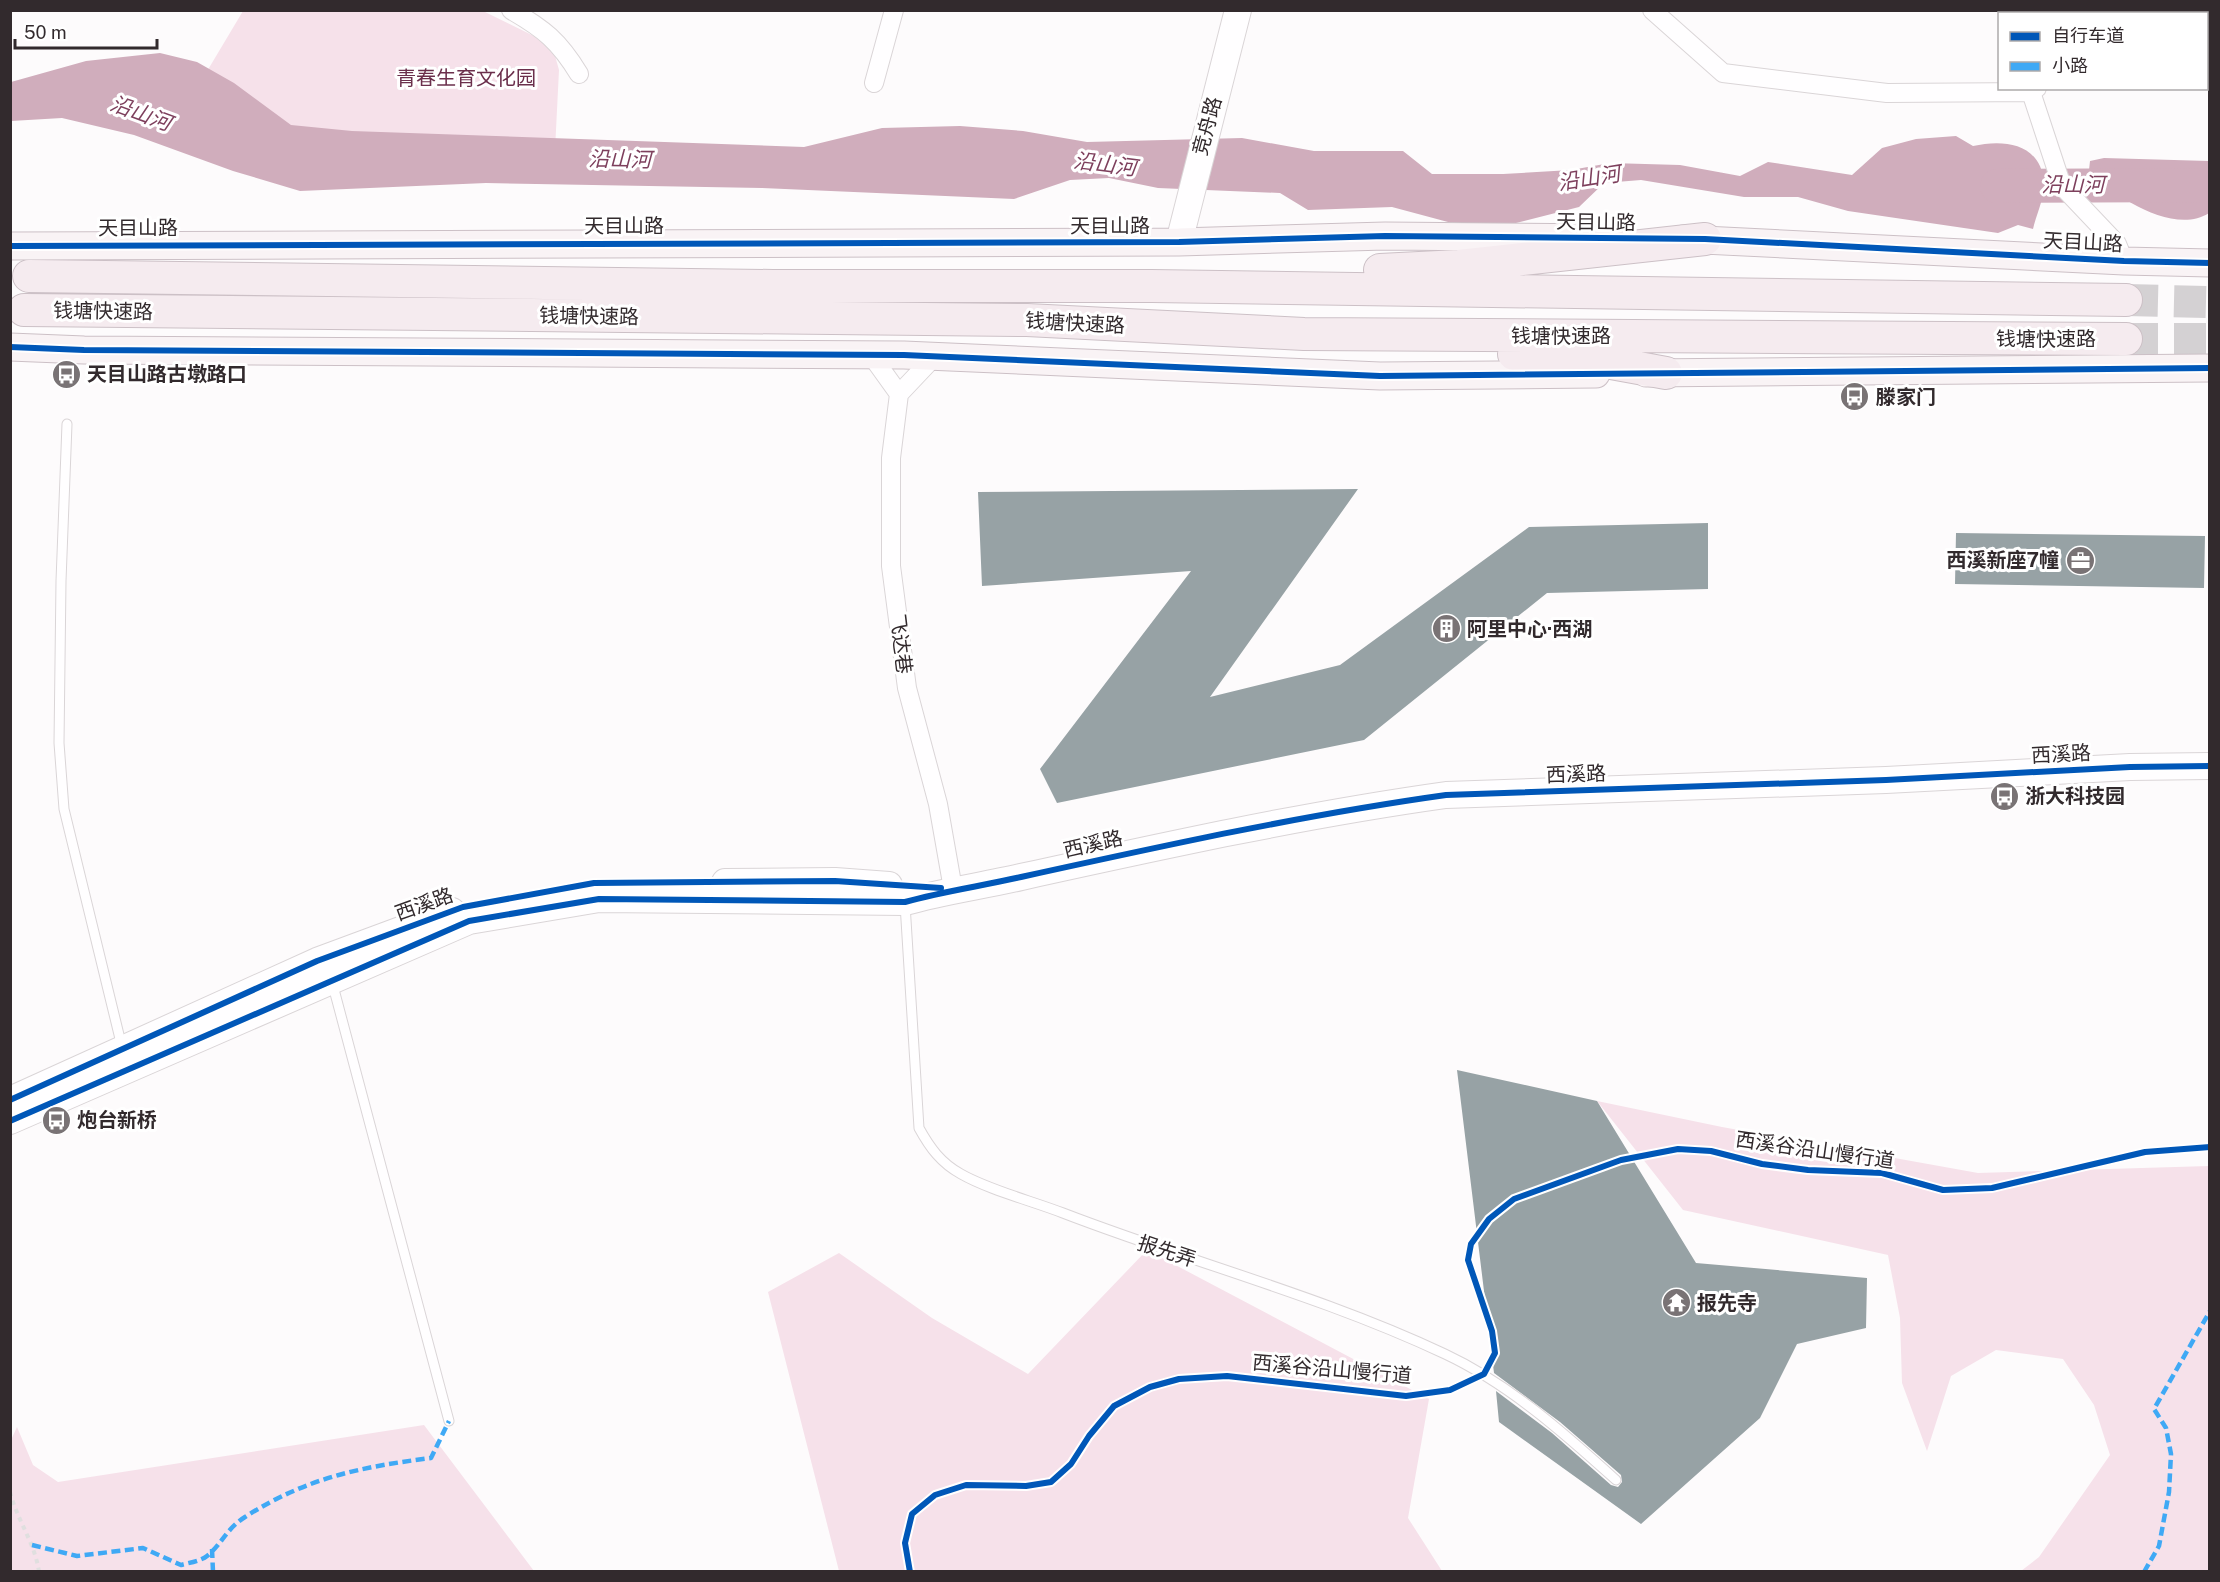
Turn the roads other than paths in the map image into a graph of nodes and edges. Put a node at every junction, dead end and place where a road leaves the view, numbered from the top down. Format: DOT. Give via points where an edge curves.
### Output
graph roads {
  1 [pos="511,10"];
  2 [pos="894,10"];
  3 [pos="1238,10"];
  4 [pos="1652,10"];
  5 [pos="579,74"];
  6 [pos="874,83"];
  7 [pos="2034,91"];
  8 [pos="1705,239"];
  9 [pos="1179,242"];
  10 [pos="10,246"];
  11 [pos="2124,261"];
  12 [pos="2210,263"];
  13 [pos="28,276"];
  14 [pos="1152,286"];
  15 [pos="2126,300"];
  16 [pos="24,310"];
  17 [pos="1304,334"];
  18 [pos="2126,339"];
  19 [pos="10,347"];
  20 [pos="871,355"];
  21 [pos="934,357"];
  22 [pos="2210,368"];
  23 [pos="1666,373"];
  24 [pos="899,394"];
  25 [pos="67,424"];
  26 [pos="2210,766"];
  27 [pos="952,889"];
  28 [pos="905,902"];
  29 [pos="331,980"];
  30 [pos="123,1049"];
  31 [pos="10,1100"];
  32 [pos="10,1121"];
  33 [pos="449,1421"];
  34 [pos="1616,1480"];
  1 -- 5 [label="street" via="544,29 563,48"];
  2 -- 6 [label="street"];
  3 -- 9 [label="main road, 竞舟路"];
  4 -- 7 [label="street" via="1723,73 1887,93"];
  7 -- 11 [label="street" via="2062,186 2117,244"];
  8 -- 9 [label="main road, 天目山路" via="1386,236"];
  8 -- 11 [label="main road, 天目山路"];
  8 -- 14 [label="highway" via="1459,266"];
  9 -- 10 [label="main road, 天目山路"];
  11 -- 12 [label="main road, 天目山路"];
  13 -- 14 [label="highway, 钱塘快速路" via="773,286"];
  14 -- 15 [label="highway, 钱塘快速路"];
  16 -- 17 [label="highway, 钱塘快速路" via="1027,320"];
  17 -- 18 [label="highway, 钱塘快速路"];
  17 -- 23 [label="highway" via="1611,363"];
  19 -- 20 [label="main road"];
  20 -- 21 [label="main road"];
  20 -- 24 [label="street"];
  21 -- 23 [label="main road" via="1380,376"];
  21 -- 24 [label="street"];
  22 -- 23 [label="main road"];
  24 -- 27 [label="street, 飞达巷" via="891,458 891,566 907,688 938,804"];
  25 -- 30 [label="lane" via="59,743 63,809"];
  26 -- 27 [label="main road, 西溪路" via="1446,795 1376,805"];
  27 -- 28 [label="main road, 西溪路"];
  27 -- 30 [label="main road, 西溪路" via="835,881 594,883 463,907 317,961"];
  28 -- 29 [label="main road, 西溪路" via="599,899 469,921"];
  28 -- 34 [label="lane, 报先弄" via="920,1128 933,1153 961,1174 1121,1236 1343,1309 1447,1354 1484,1374 1561,1430"];
  29 -- 32 [label="main road, 西溪路"];
  29 -- 33 [label="lane"];
  30 -- 31 [label="main road, 西溪路"];
}
